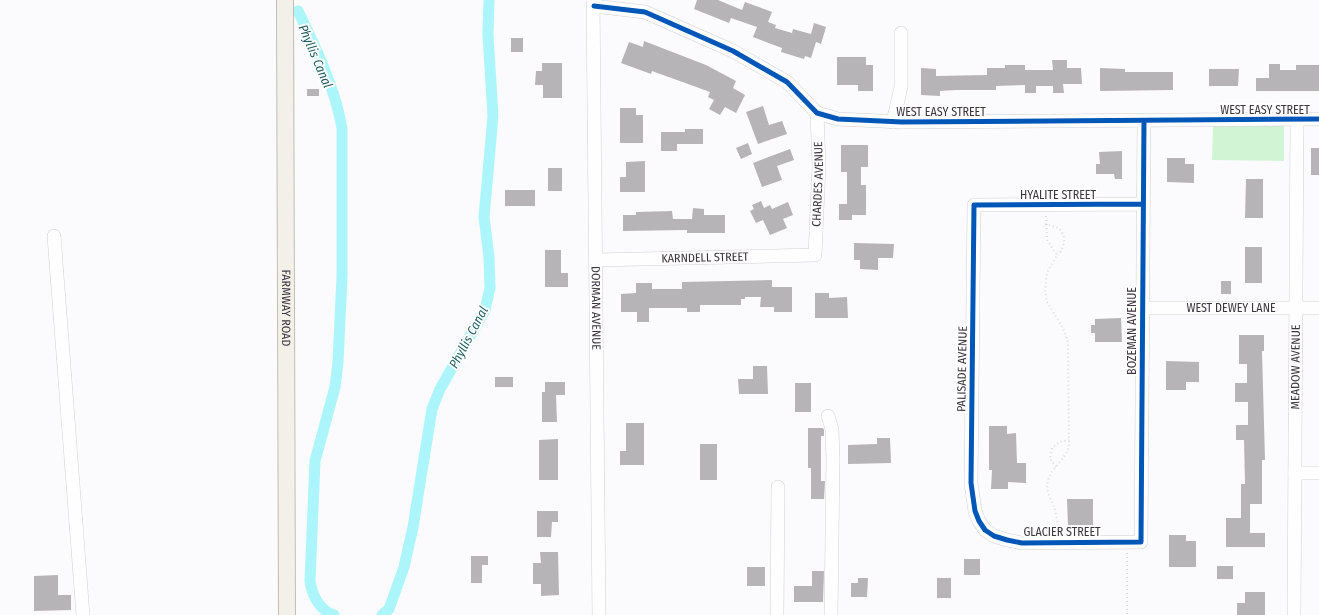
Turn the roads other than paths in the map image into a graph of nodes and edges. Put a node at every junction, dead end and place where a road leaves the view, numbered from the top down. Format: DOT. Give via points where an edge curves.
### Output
graph roads {
  1 [pos="285,0"];
  2 [pos="594,3"];
  3 [pos="901,33"];
  4 [pos="817,113"];
  5 [pos="1297,119"];
  6 [pos="1319,119"];
  7 [pos="1144,121"];
  8 [pos="893,122"];
  9 [pos="1143,204"];
  10 [pos="974,205"];
  11 [pos="54,236"];
  12 [pos="815,255"];
  13 [pos="596,260"];
  14 [pos="1142,308"];
  15 [pos="1296,308"];
  16 [pos="1319,308"];
  17 [pos="828,416"];
  18 [pos="1295,473"];
  19 [pos="1319,473"];
  20 [pos="778,487"];
  21 [pos="986,530"];
  22 [pos="1141,542"];
  23 [pos="83,615"];
  24 [pos="287,615"];
  25 [pos="599,615"];
  26 [pos="777,615"];
  27 [pos="831,615"];
  28 [pos="1294,615"];
  1 -- 24 [label="main road, FARMWAY ROAD"];
  2 -- 4 [label="street, WEST EASY STREET" via="646,12 733,51 787,82"];
  2 -- 13 [label="street, DORMAN AVENUE"];
  3 -- 8 [label="street" via="901,87"];
  4 -- 8 [label="street, WEST EASY STREET" via="838,120"];
  4 -- 12 [label="street, CHARDES AVENUE" via="819,166"];
  5 -- 6 [label="street, WEST EASY STREET"];
  5 -- 7 [label="street, WEST EASY STREET"];
  5 -- 15 [label="street, MEADOW AVENUE"];
  7 -- 8 [label="street, WEST EASY STREET"];
  7 -- 9 [label="street, BOZEMAN AVENUE"];
  9 -- 10 [label="street, HYALITE STREET"];
  9 -- 14 [label="street, BOZEMAN AVENUE"];
  10 -- 21 [label="street, PALISADE AVENUE" via="971,483 975,511"];
  11 -- 23 [label="street"];
  12 -- 13 [label="street, KARNDELL STREET"];
  13 -- 25 [label="street, DORMAN AVENUE"];
  14 -- 15 [label="street, WEST DEWEY LANE"];
  14 -- 22 [label="street, BOZEMAN AVENUE"];
  15 -- 16 [label="street, WEST DEWEY LANE"];
  15 -- 18 [label="street, MEADOW AVENUE"];
  17 -- 27 [label="street" via="832,430 834,459"];
  18 -- 19 [label="street"];
  18 -- 28 [label="street, MEADOW AVENUE"];
  20 -- 26 [label="street"];
  21 -- 22 [label="street, GLACIER STREET" via="994,536 1022,543"];
}
